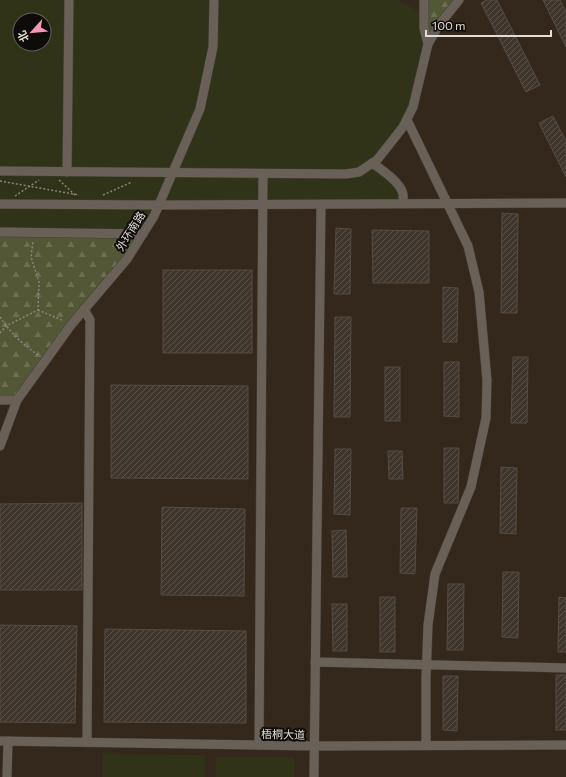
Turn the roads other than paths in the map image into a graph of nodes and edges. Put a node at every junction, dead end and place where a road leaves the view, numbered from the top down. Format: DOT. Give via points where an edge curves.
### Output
graph roads {
  1 [pos="69,0"];
  2 [pos="214,0"];
  3 [pos="424,0"];
  4 [pos="459,0"];
  5 [pos="428,44"];
  6 [pos="407,120"];
  7 [pos="372,163"];
  8 [pos="0,171"];
  9 [pos="67,172"];
  10 [pos="173,173"];
  11 [pos="263,174"];
  12 [pos="447,203"];
  13 [pos="566,203"];
  14 [pos="2,204"];
  15 [pos="262,204"];
  16 [pos="403,204"];
  17 [pos="159,205"];
  18 [pos="321,205"];
  19 [pos="0,232"];
  20 [pos="143,234"];
  21 [pos="84,309"];
  22 [pos="0,400"];
  23 [pos="17,400"];
  24 [pos="0,446"];
  25 [pos="315,662"];
  26 [pos="426,664"];
  27 [pos="566,668"];
  28 [pos="4,741"];
  29 [pos="87,742"];
  30 [pos="259,745"];
  31 [pos="426,745"];
  32 [pos="566,745"];
  33 [pos="314,746"];
  34 [pos="8,777"];
  35 [pos="314,777"];
  1 -- 9 [label="street"];
  2 -- 10 [label="street, 外环南路" via="213,47 200,109"];
  3 -- 5 [label="street" via="424,28"];
  4 -- 5 [label="street"];
  5 -- 6 [label="street" via="413,107"];
  6 -- 7 [label="street"];
  6 -- 12 [label="street"];
  7 -- 11 [label="street" via="359,172 346,174"];
  7 -- 16 [label="street" via="402,189"];
  8 -- 9 [label="street"];
  9 -- 10 [label="street"];
  10 -- 11 [label="street"];
  10 -- 17 [label="street, 外环南路"];
  11 -- 15 [label="street"];
  12 -- 13 [label="street"];
  12 -- 16 [label="street"];
  12 -- 26 [label="street" via="468,246 479,292 487,380 486,418 471,487 435,574"];
  14 -- 17 [label="street" via="82,200"];
  15 -- 17 [label="street"];
  15 -- 18 [label="street"];
  15 -- 30 [label="street"];
  16 -- 18 [label="street"];
  17 -- 20 [label="street, 外环南路"];
  18 -- 25 [label="street"];
  19 -- 20 [label="street"];
  20 -- 21 [label="street, 外环南路" via="127,259"];
  21 -- 23 [label="street, 外环南路"];
  21 -- 29 [label="street" via="90,320"];
  22 -- 23 [label="street"];
  23 -- 24 [label="street, 外环南路"];
  25 -- 26 [label="street"];
  25 -- 33 [label="street"];
  26 -- 27 [label="street"];
  26 -- 31 [label="street"];
  28 -- 29 [label="street, 梧桐大道"];
  28 -- 34 [label="street"];
  29 -- 30 [label="street, 梧桐大道"];
  30 -- 33 [label="street, 梧桐大道"];
  31 -- 32 [label="street, 梧桐大道"];
  31 -- 33 [label="street, 梧桐大道"];
  33 -- 35 [label="street"];
}
